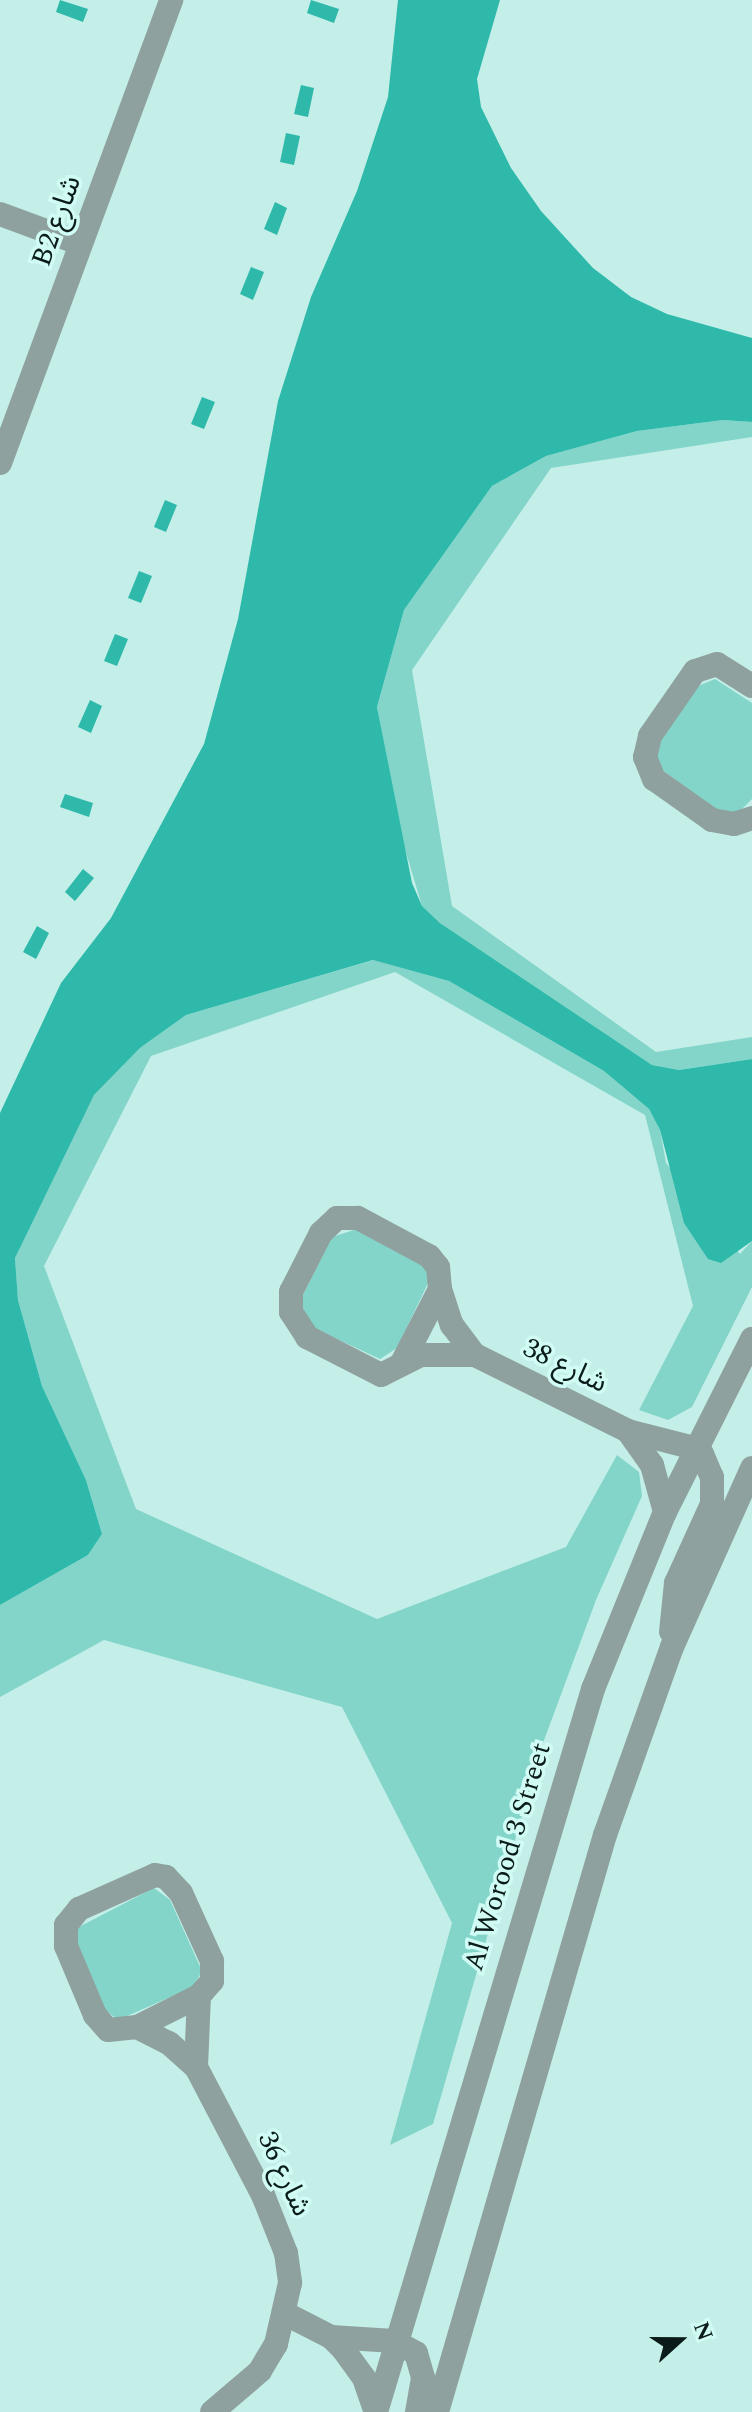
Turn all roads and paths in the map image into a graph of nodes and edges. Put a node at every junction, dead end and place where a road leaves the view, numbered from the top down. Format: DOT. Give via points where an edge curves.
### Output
graph roads {
  1 [pos="171,0"];
  2 [pos="0,214"];
  3 [pos="81,244"];
  4 [pos="0,463"];
  5 [pos="752,686"];
  6 [pos="752,818"];
  7 [pos="440,1289"];
  8 [pos="752,1339"];
  9 [pos="475,1355"];
  10 [pos="403,1361"];
  11 [pos="628,1431"];
  12 [pos="694,1448"];
  13 [pos="752,1468"];
  14 [pos="665,1512"];
  15 [pos="672,1647"];
  16 [pos="199,1996"];
  17 [pos="137,2027"];
  18 [pos="196,2067"];
  19 [pos="286,2314"];
  20 [pos="331,2337"];
  21 [pos="394,2341"];
  22 [pos="212,2412"];
  23 [pos="376,2412"];
  24 [pos="417,2412"];
  25 [pos="437,2412"];
  1 -- 3 [label="street, B2 شارع"];
  2 -- 3 [label="street"];
  3 -- 4 [label="street, B2 شارع"];
  5 -- 6 [label="street" via="717,664 695,671 650,736 645,757 654,779 712,820 734,824"];
  7 -- 9 [label="street, شارع 38" via="452,1325"];
  7 -- 10 [label="street"];
  7 -- 10 [label="street, شارع 38" via="441,1275 429,1256 358,1218 337,1218 321,1233 291,1292 291,1312 300,1330 371,1373 390,1372"];
  8 -- 12 [label="street, Al Worood 3 Street"];
  9 -- 10 [label="street, شارع 38" via="439,1352"];
  9 -- 11 [label="street, شارع 38"];
  11 -- 12 [label="street, شارع 38"];
  11 -- 14 [label="street" via="652,1465"];
  12 -- 14 [label="street, Al Worood 3 Street"];
  12 -- 15 [label="street" via="709,1464 714,1491 706,1521 676,1583"];
  13 -- 15 [label="street"];
  14 -- 21 [label="street, Al Worood 3 Street" via="571,1754"];
  15 -- 25 [label="street" via="601,1849"];
  16 -- 17 [label="street"];
  16 -- 17 [label="street, شارع 36" via="214,1971 181,1893 166,1877 144,1877 79,1909 64,1935 100,2024 117,2033"];
  16 -- 18 [label="street, شارع 36"];
  17 -- 18 [label="street, شارع 36" via="169,2043"];
  18 -- 19 [label="street, شارع 36" via="275,2222 290,2283"];
  19 -- 20 [label="street"];
  19 -- 22 [label="street" via="260,2371"];
  20 -- 21 [label="street"];
  20 -- 23 [label="street" via="364,2378"];
  21 -- 23 [label="street, Al Worood 3 Street"];
  21 -- 24 [label="street" via="416,2353 421,2365"];
}
